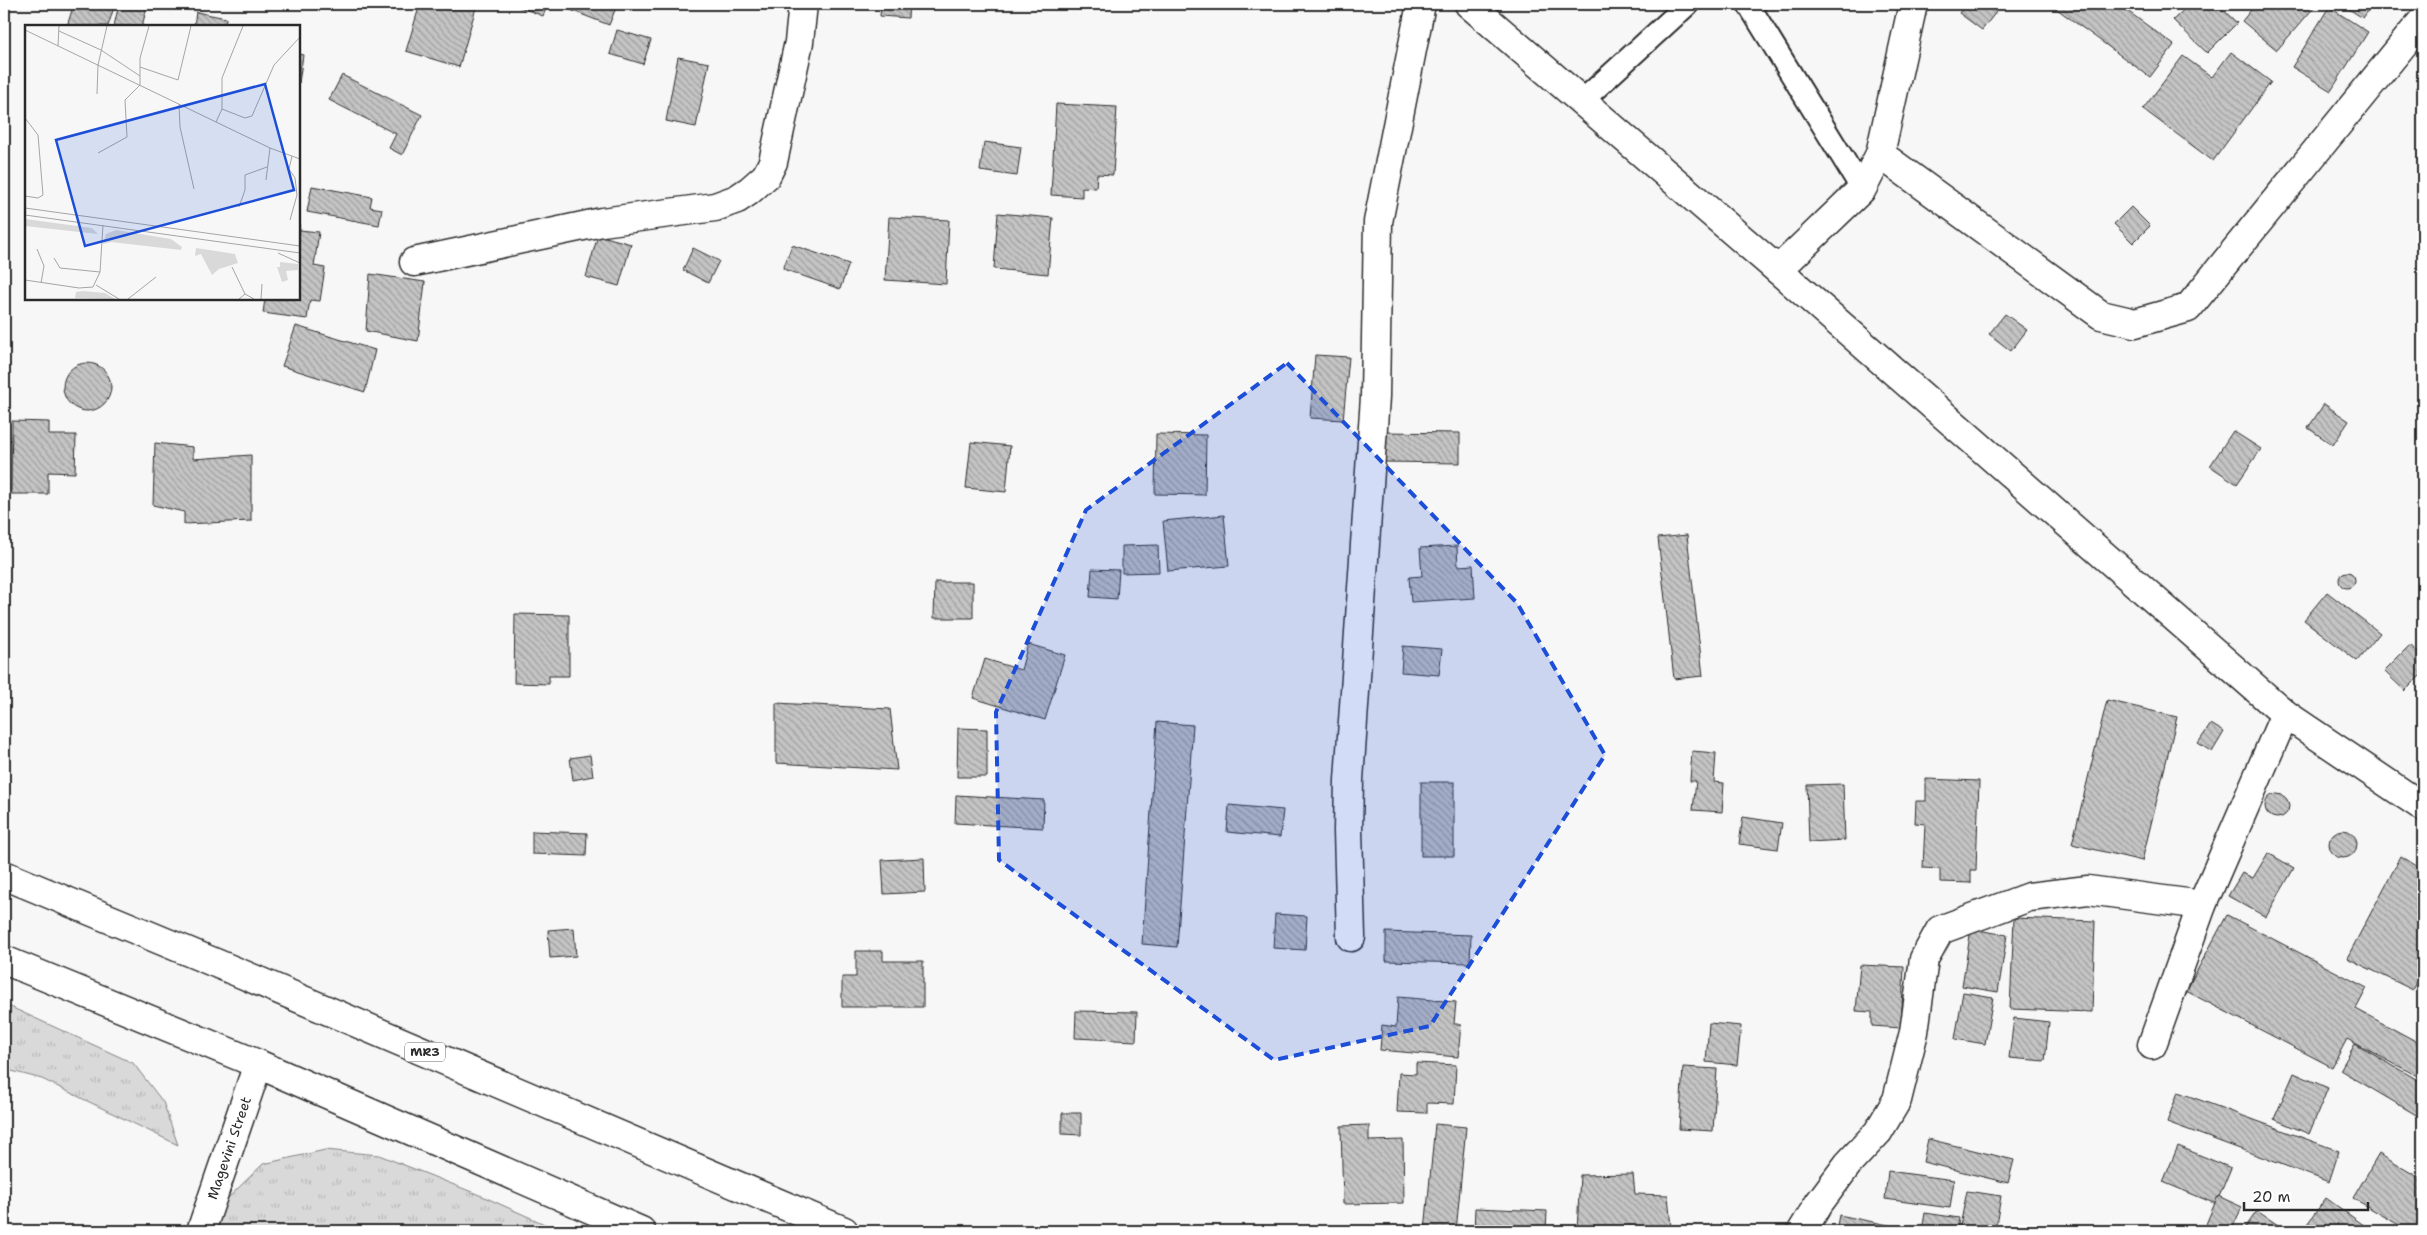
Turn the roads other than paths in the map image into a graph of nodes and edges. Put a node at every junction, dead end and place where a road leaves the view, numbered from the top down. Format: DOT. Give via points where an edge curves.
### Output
graph roads {
  1 [pos="803,4"];
  2 [pos="1421,4"];
  3 [pos="1469,4"];
  4 [pos="1688,4"];
  5 [pos="1748,4"];
  6 [pos="1913,4"];
  7 [pos="2423,20"];
  8 [pos="1582,100"];
  9 [pos="1880,154"];
  10 [pos="1862,189"];
  11 [pos="414,262"];
  12 [pos="1778,270"];
  13 [pos="2285,714"];
  14 [pos="2423,807"];
  15 [pos="4,875"];
  16 [pos="2202,905"];
  17 [pos="1351,937"];
  18 [pos="4,960"];
  19 [pos="2152,1044"];
  20 [pos="258,1064"];
  21 [pos="200,1231"];
  22 [pos="641,1231"];
  23 [pos="844,1231"];
  24 [pos="1802,1231"];
  1 -- 11 [label="main road" via="799,42 773,162 766,176 744,194 715,207 602,222"];
  2 -- 17 [label="main road" via="1378,222 1374,397 1349,780"];
  3 -- 8 [label="main road"];
  4 -- 8 [label="lane"];
  5 -- 10 [label="lane"];
  6 -- 9 [label="main road"];
  7 -- 9 [label="main road" via="2188,308 2135,323 2101,315"];
  8 -- 12 [label="main road"];
  9 -- 10 [label="main road"];
  10 -- 12 [label="main road"];
  12 -- 13 [label="main road"];
  13 -- 14 [label="main road"];
  13 -- 16 [label="main road"];
  15 -- 23 [label="main road, MR3"];
  16 -- 19 [label="main road"];
  16 -- 24 [label="main road" via="2088,890 2029,897 1940,930 1924,959 1914,1032 1897,1100 1878,1132 1848,1164"];
  18 -- 20 [label="main road"];
  20 -- 21 [label="main road, Magevini Street"];
  20 -- 22 [label="main road"];
}
